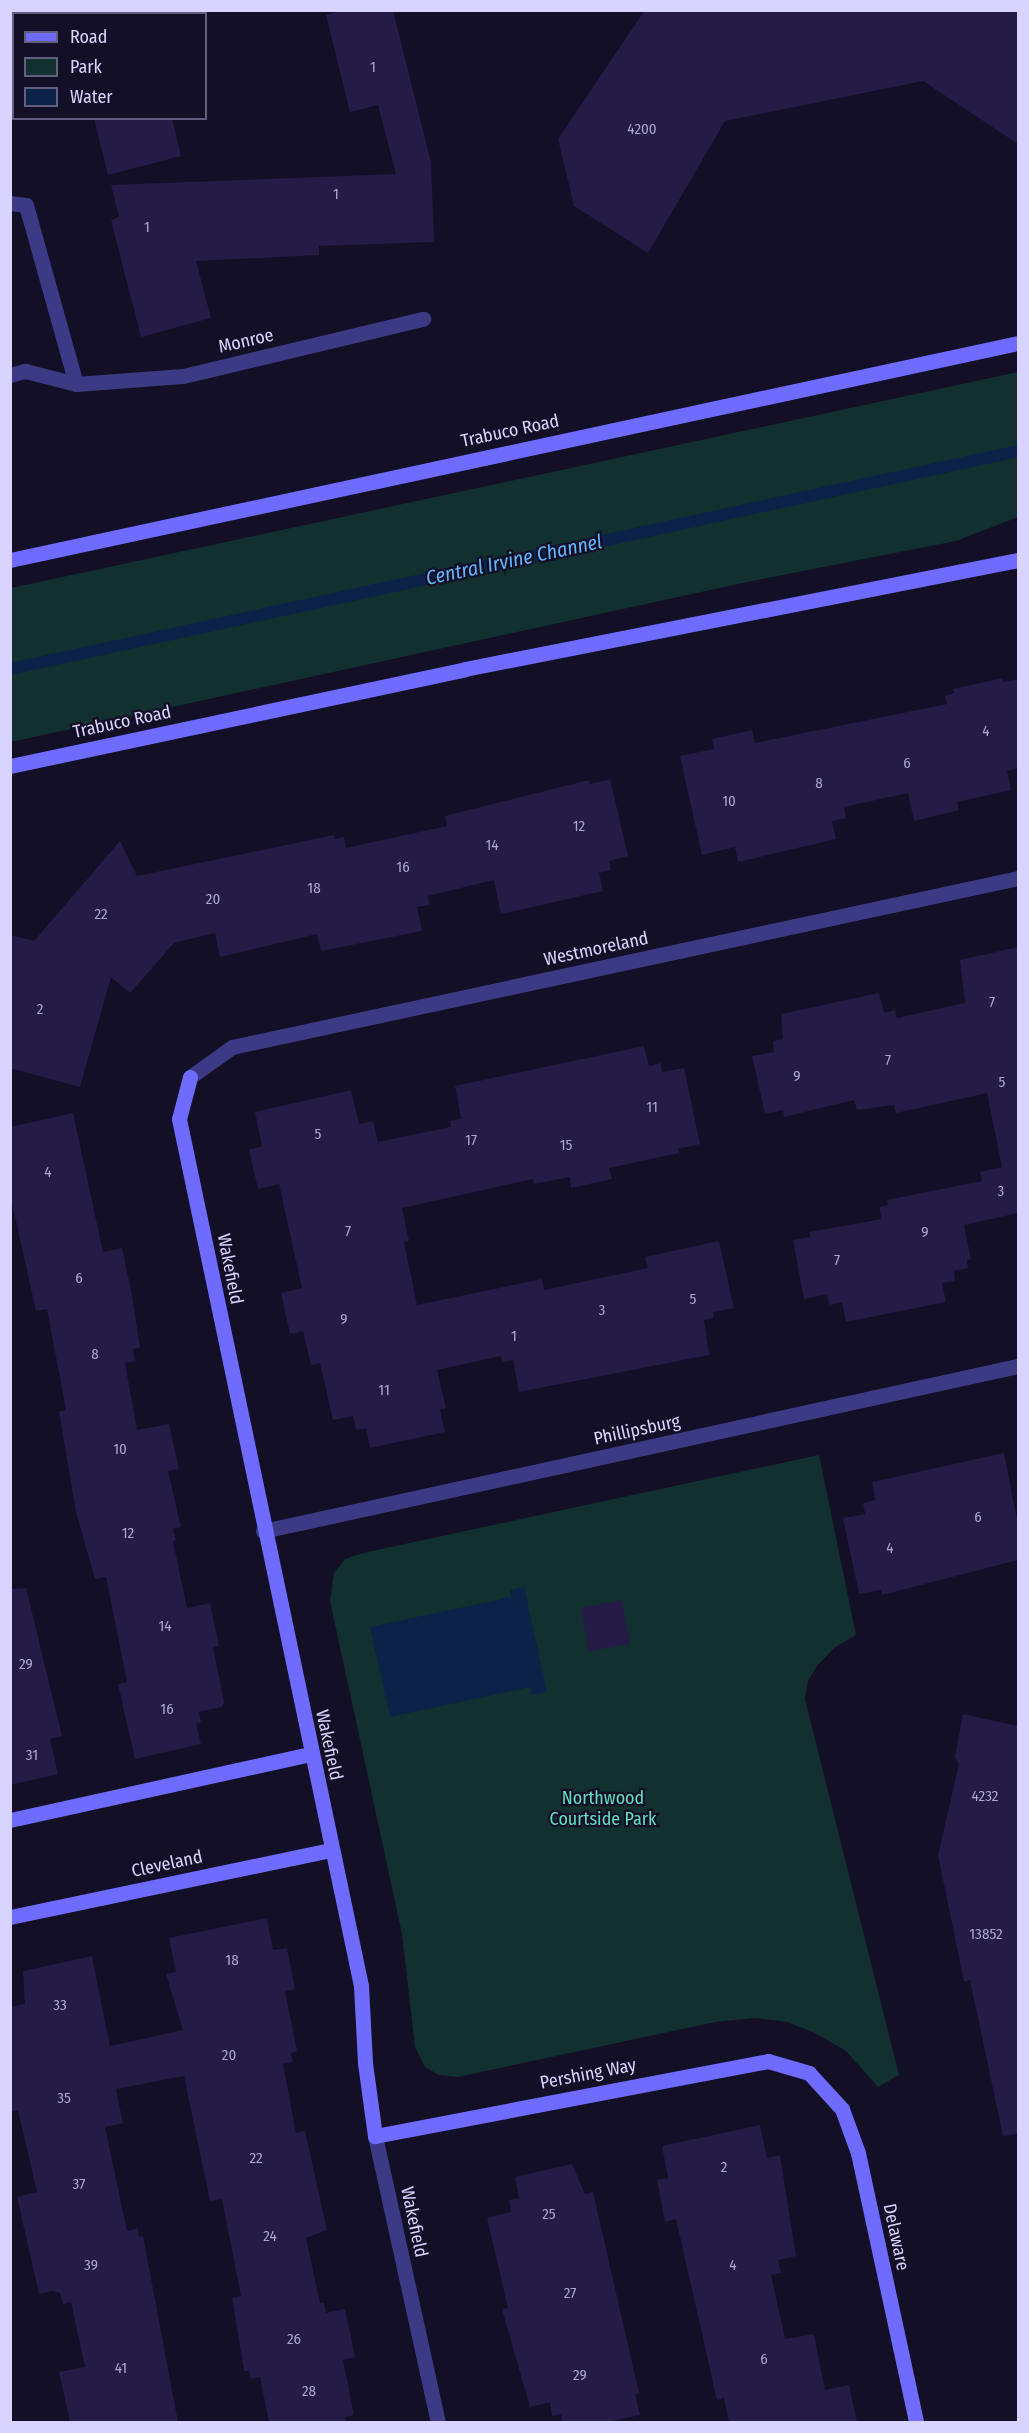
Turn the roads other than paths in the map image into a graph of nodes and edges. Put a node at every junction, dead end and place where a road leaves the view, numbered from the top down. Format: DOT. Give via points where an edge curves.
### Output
graph roads {
  1 [pos="10,203"];
  2 [pos="423,319"];
  3 [pos="1018,343"];
  4 [pos="10,375"];
  5 [pos="76,384"];
  6 [pos="10,560"];
  7 [pos="1018,560"];
  8 [pos="10,766"];
  9 [pos="1018,878"];
  10 [pos="190,1077"];
  11 [pos="1018,1366"];
  12 [pos="263,1531"];
  13 [pos="311,1754"];
  14 [pos="10,1820"];
  15 [pos="331,1850"];
  16 [pos="10,1917"];
  17 [pos="809,2073"];
  18 [pos="375,2136"];
  19 [pos="438,2422"];
  20 [pos="916,2422"];
  1 -- 5 [label="street" via="26,205"];
  2 -- 5 [label="street, Monroe" via="183,376"];
  3 -- 6 [label="street, Trabuco Road"];
  4 -- 5 [label="street, Monroe" via="25,371"];
  7 -- 8 [label="street, Trabuco Road" via="465,669"];
  9 -- 10 [label="street, Westmoreland" via="232,1047"];
  10 -- 12 [label="street, Wakefield" via="179,1119"];
  11 -- 12 [label="street, Phillipsburg"];
  12 -- 13 [label="street, Wakefield"];
  13 -- 14 [label="street"];
  13 -- 15 [label="street, Wakefield"];
  15 -- 16 [label="street, Cleveland"];
  15 -- 18 [label="street, Wakefield" via="361,1986 365,2063"];
  17 -- 18 [label="street, Pershing Way" via="768,2061 758,2062"];
  17 -- 20 [label="street, Delaware" via="842,2109 858,2152"];
  18 -- 19 [label="street, Wakefield"];
}
